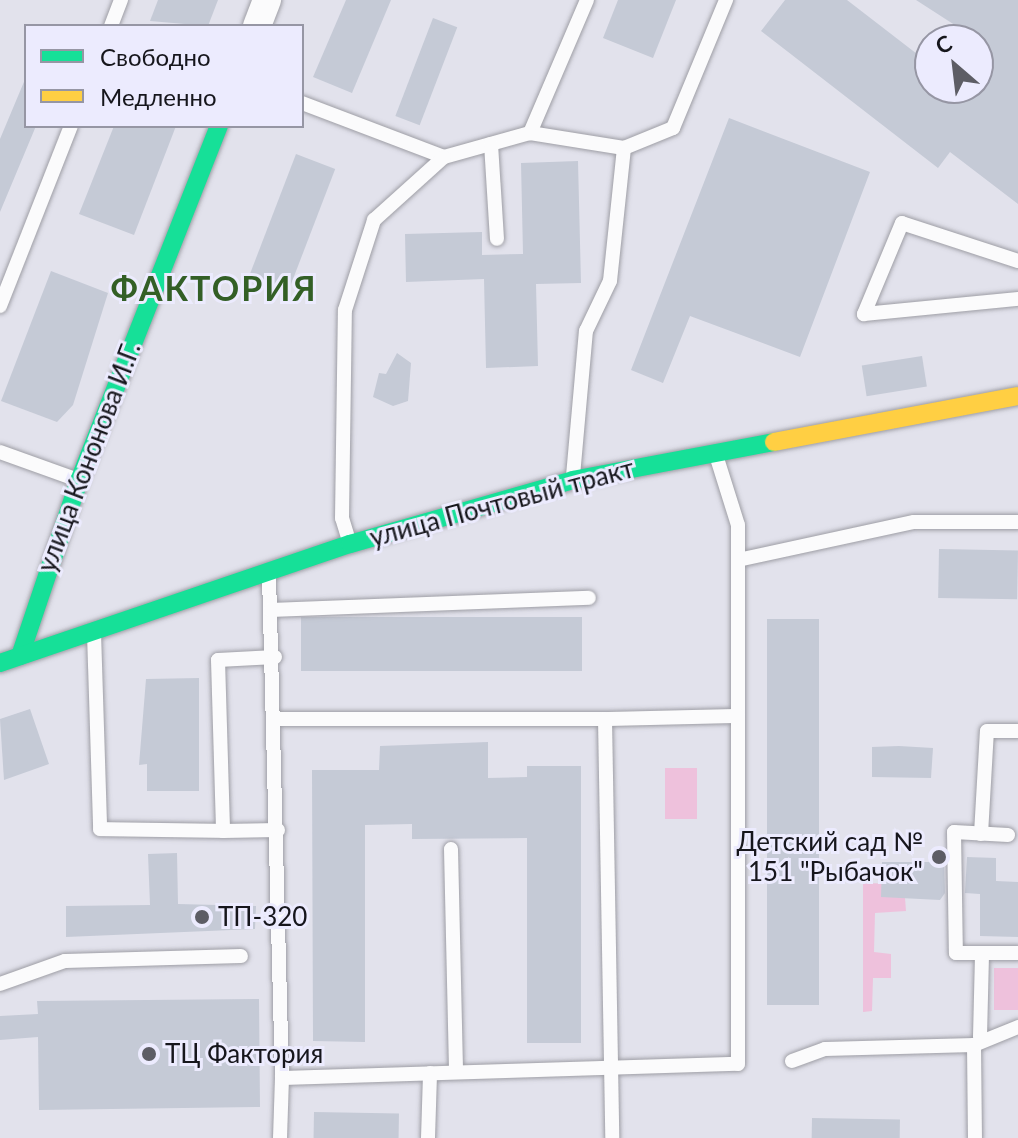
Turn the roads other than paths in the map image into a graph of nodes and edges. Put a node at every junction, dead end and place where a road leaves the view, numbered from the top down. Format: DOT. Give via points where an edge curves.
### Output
graph roads {
  1 [pos="121,0"];
  2 [pos="267,0"];
  3 [pos="587,0"];
  4 [pos="726,0"];
  5 [pos="112,24"];
  6 [pos="258,24"];
  7 [pos="304,104"];
  8 [pos="70,128"];
  9 [pos="218,128"];
  10 [pos="530,133"];
  11 [pos="491,144"];
  12 [pos="624,148"];
  13 [pos="444,157"];
  14 [pos="497,239"];
  15 [pos="1018,261"];
  16 [pos="1018,299"];
  17 [pos="0,306"];
  18 [pos="1018,396"];
  19 [pos="715,451"];
  20 [pos="0,452"];
  21 [pos="573,480"];
  22 [pos="79,481"];
  23 [pos="1018,522"];
  24 [pos="350,544"];
  25 [pos="738,560"];
  26 [pos="269,571"];
  27 [pos="589,598"];
  28 [pos="271,610"];
  29 [pos="93,628"];
  30 [pos="20,656"];
  31 [pos="275,657"];
  32 [pos="0,663"];
  33 [pos="738,716"];
  34 [pos="278,719"];
  35 [pos="605,719"];
  36 [pos="1018,731"];
  37 [pos="278,830"];
  38 [pos="223,831"];
  39 [pos="981,834"];
  40 [pos="1008,835"];
  41 [pos="451,849"];
  42 [pos="982,953"];
  43 [pos="1018,953"];
  44 [pos="241,956"];
  45 [pos="0,984"];
  46 [pos="1018,1027"];
  47 [pos="977,1041"];
  48 [pos="792,1061"];
  49 [pos="611,1065"];
  50 [pos="456,1071"];
  51 [pos="430,1073"];
  52 [pos="282,1078"];
  53 [pos="280,1138"];
  54 [pos="428,1138"];
  55 [pos="612,1138"];
  56 [pos="975,1138"];
  1 -- 5 [label="lane"];
  2 -- 6 [label="street"];
  3 -- 10 [label="lane"];
  4 -- 12 [label="lane" via="673,128"];
  7 -- 13 [label="lane"];
  8 -- 17 [label="lane"];
  9 -- 22 [label="street, улица Кононова И.Г."];
  10 -- 11 [label="lane"];
  10 -- 12 [label="lane"];
  11 -- 13 [label="lane"];
  11 -- 14 [label="lane"];
  12 -- 21 [label="lane" via="610,281 586,331"];
  13 -- 24 [label="lane" via="374,220 345,310 342,518"];
  15 -- 16 [label="lane" via="902,223 864,314"];
  18 -- 19 [label="street, улица Почтовый тракт"];
  19 -- 21 [label="street, улица Почтовый тракт"];
  19 -- 25 [label="lane" via="738,525"];
  20 -- 22 [label="lane"];
  21 -- 24 [label="street, улица Почтовый тракт"];
  22 -- 30 [label="street, улица Кононова И.Г."];
  23 -- 25 [label="lane" via="914,522"];
  24 -- 26 [label="street, улица Почтовый тракт"];
  25 -- 33 [label="lane"];
  26 -- 28 [label="lane"];
  26 -- 29 [label="street, улица Почтовый тракт"];
  27 -- 28 [label="lane"];
  28 -- 31 [label="lane"];
  29 -- 30 [label="street, улица Почтовый тракт"];
  29 -- 38 [label="lane" via="100,829"];
  30 -- 32 [label="street, улица Почтовый тракт"];
  31 -- 34 [label="lane"];
  31 -- 38 [label="lane" via="218,660"];
  33 -- 35 [label="lane"];
  33 -- 49 [label="lane" via="738,1064"];
  34 -- 35 [label="lane"];
  34 -- 37 [label="lane"];
  35 -- 49 [label="lane"];
  36 -- 39 [label="lane" via="987,731"];
  37 -- 38 [label="lane"];
  37 -- 52 [label="lane"];
  39 -- 40 [label="lane"];
  39 -- 42 [label="lane" via="954,832 956,953"];
  41 -- 50 [label="lane"];
  42 -- 43 [label="lane"];
  42 -- 47 [label="lane"];
  44 -- 45 [label="lane" via="65,961"];
  46 -- 47 [label="lane"];
  47 -- 48 [label="lane" via="825,1049"];
  47 -- 56 [label="lane"];
  49 -- 50 [label="lane"];
  49 -- 55 [label="lane"];
  50 -- 51 [label="lane"];
  51 -- 52 [label="lane"];
  51 -- 54 [label="lane"];
  52 -- 53 [label="lane"];
}
